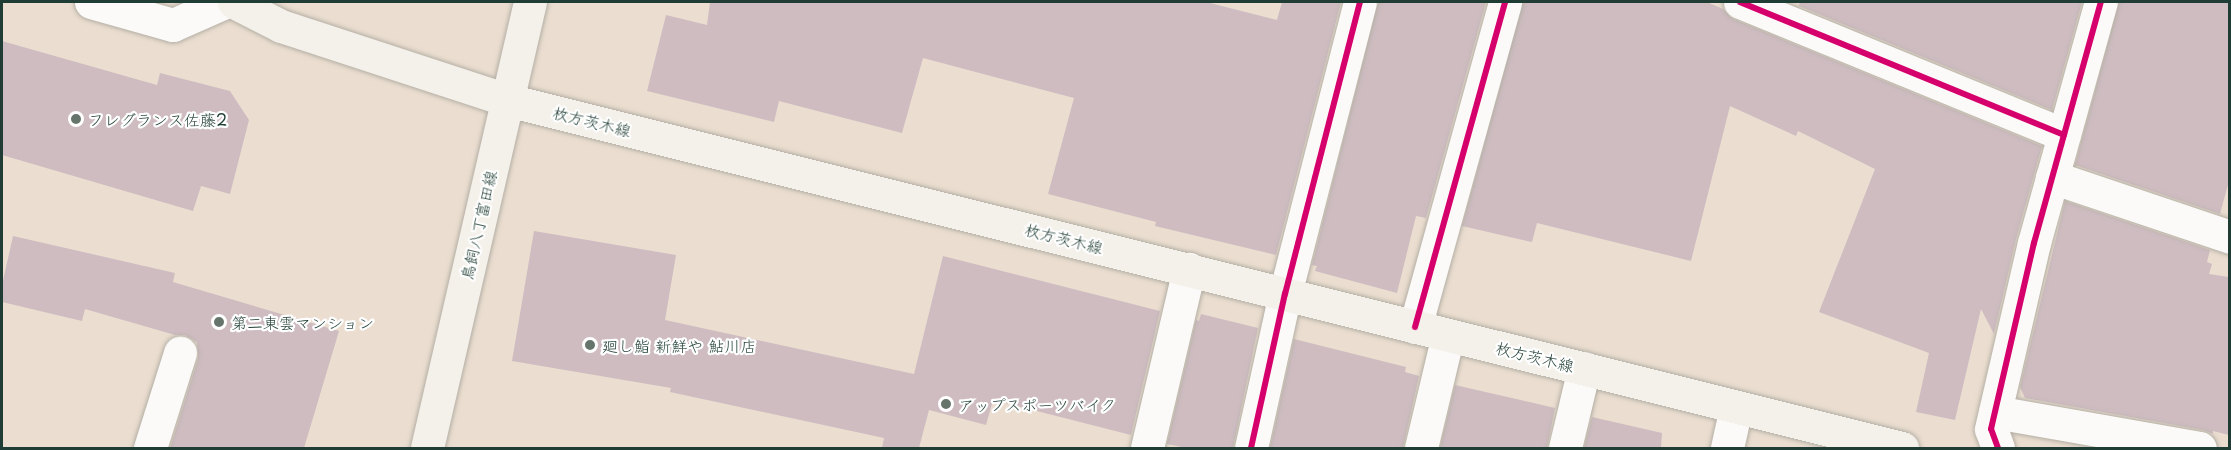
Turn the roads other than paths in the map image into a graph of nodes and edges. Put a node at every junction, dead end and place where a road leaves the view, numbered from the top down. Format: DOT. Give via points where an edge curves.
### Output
graph roads {
  1 [pos="91,2"];
  2 [pos="225,2"];
  3 [pos="234,2"];
  4 [pos="530,2"];
  5 [pos="1360,2"];
  6 [pos="1505,2"];
  7 [pos="1740,2"];
  8 [pos="2101,2"];
  9 [pos="507,100"];
  10 [pos="2064,135"];
  11 [pos="2052,177"];
  12 [pos="2229,237"];
  13 [pos="1189,269"];
  14 [pos="1285,294"];
  15 [pos="1415,327"];
  16 [pos="1448,334"];
  17 [pos="180,353"];
  18 [pos="1584,368"];
  19 [pos="1736,406"];
  20 [pos="1995,412"];
  21 [pos="1890,447"];
  22 [pos="150,448"];
  23 [pos="427,448"];
  24 [pos="1147,448"];
  25 [pos="1251,448"];
  26 [pos="1421,448"];
  27 [pos="1565,448"];
  28 [pos="1726,448"];
  29 [pos="1998,448"];
  30 [pos="2200,448"];
  1 -- 2 [label="street" via="173,25"];
  3 -- 9 [label="main road, 枚方茨木線" via="281,26"];
  4 -- 9 [label="main road, 鳥飼八丁富田線"];
  5 -- 14 [label="street"];
  6 -- 15 [label="street"];
  7 -- 10 [label="street"];
  8 -- 10 [label="street"];
  9 -- 13 [label="main road, 枚方茨木線"];
  9 -- 23 [label="main road, 鳥飼八丁富田線"];
  10 -- 11 [label="street"];
  11 -- 12 [label="street"];
  11 -- 20 [label="street"];
  13 -- 14 [label="main road, 枚方茨木線"];
  13 -- 24 [label="street"];
  14 -- 15 [label="main road, 枚方茨木線"];
  14 -- 25 [label="street"];
  15 -- 16 [label="main road, 枚方茨木線"];
  16 -- 18 [label="main road, 枚方茨木線"];
  16 -- 26 [label="street"];
  17 -- 22 [label="street"];
  18 -- 19 [label="main road, 枚方茨木線"];
  18 -- 27 [label="street"];
  19 -- 21 [label="main road, 枚方茨木線"];
  19 -- 28 [label="street"];
  20 -- 29 [label="street" via="1991,429"];
  20 -- 30 [label="street"];
}
